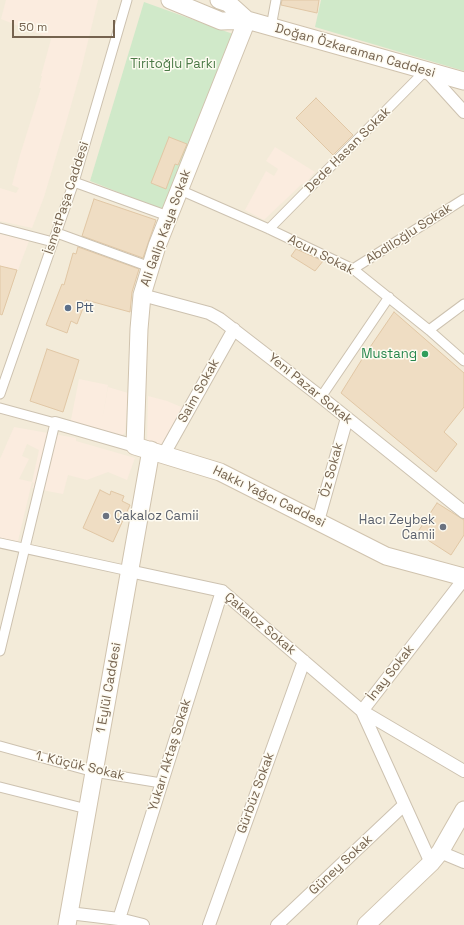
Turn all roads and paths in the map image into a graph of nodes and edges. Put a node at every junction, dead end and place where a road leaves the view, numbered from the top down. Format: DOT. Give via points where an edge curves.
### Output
graph roads {
  1 [pos="127,0"];
  2 [pos="170,0"];
  3 [pos="220,0"];
  4 [pos="276,0"];
  5 [pos="247,20"];
  6 [pos="271,27"];
  7 [pos="426,70"];
  8 [pos="464,81"];
  9 [pos="464,112"];
  10 [pos="74,182"];
  11 [pos="180,190"];
  12 [pos="464,199"];
  13 [pos="168,216"];
  14 [pos="0,228"];
  15 [pos="269,229"];
  16 [pos="57,233"];
  17 [pos="53,242"];
  18 [pos="150,267"];
  19 [pos="354,269"];
  20 [pos="142,294"];
  21 [pos="389,297"];
  22 [pos="464,304"];
  23 [pos="234,329"];
  24 [pos="429,330"];
  25 [pos="464,361"];
  26 [pos="0,394"];
  27 [pos="321,397"];
  28 [pos="0,408"];
  29 [pos="347,418"];
  30 [pos="56,424"];
  31 [pos="150,450"];
  32 [pos="464,512"];
  33 [pos="318,521"];
  34 [pos="0,543"];
  35 [pos="25,549"];
  36 [pos="129,571"];
  37 [pos="464,578"];
  38 [pos="222,591"];
  39 [pos="0,651"];
  40 [pos="304,661"];
  41 [pos="362,711"];
  42 [pos="0,746"];
  43 [pos="464,771"];
  44 [pos="94,772"];
  45 [pos="161,783"];
  46 [pos="0,786"];
  47 [pos="404,805"];
  48 [pos="87,809"];
  49 [pos="464,810"];
  50 [pos="435,858"];
  51 [pos="464,862"];
  52 [pos="68,919"];
  53 [pos="119,919"];
  54 [pos="143,925"];
  55 [pos="209,925"];
  56 [pos="277,925"];
  57 [pos="366,925"];
  1 -- 10 [label="street, İsmetPaşa Caddesi"];
  2 -- 5 [label="main road, Doğan Özkaraman Caddesi" via="221,21"];
  3 -- 5 [label="main road, Doğan Özkaraman Caddesi" via="228,3"];
  4 -- 6 [label="street"];
  5 -- 6 [label="main road, Doğan Özkaraman Caddesi"];
  5 -- 11 [label="main road, Ali Galip Kaya Sokak"];
  6 -- 7 [label="main road, Doğan Özkaraman Caddesi"];
  7 -- 8 [label="main road, Doğan Özkaraman Caddesi"];
  7 -- 9 [label="street"];
  7 -- 15 [label="street, Dede Hasan Sokak"];
  10 -- 13 [label="street"];
  10 -- 16 [label="street, İsmetPaşa Caddesi"];
  11 -- 13 [label="main road, Ali Galip Kaya Sokak"];
  11 -- 15 [label="street, Acun Sokak"];
  12 -- 19 [label="street, Abdiloğlu Sokak"];
  13 -- 18 [label="main road, Ali Galip Kaya Sokak"];
  14 -- 17 [label="street"];
  15 -- 19 [label="street, Acun Sokak"];
  16 -- 17 [label="street, İsmetPaşa Caddesi"];
  16 -- 18 [label="street"];
  17 -- 26 [label="street, İsmetPaşa Caddesi"];
  18 -- 20 [label="main road, Ali Galip Kaya Sokak"];
  19 -- 21 [label="street, Acun Sokak"];
  20 -- 23 [label="street, Yeni Pazar Sokak" via="209,313"];
  20 -- 31 [label="main road, Ali Galip Kaya Sokak" via="138,329"];
  21 -- 24 [label="street, Acun Sokak"];
  21 -- 27 [label="street"];
  22 -- 24 [label="street"];
  23 -- 27 [label="street, Yeni Pazar Sokak"];
  23 -- 31 [label="street, Saim Sokak"];
  24 -- 25 [label="street, Acun Sokak"];
  27 -- 29 [label="street, Yeni Pazar Sokak"];
  28 -- 30 [label="street, Hakkı Yağcı Caddesi"];
  29 -- 32 [label="street, Yeni Pazar Sokak"];
  29 -- 33 [label="street, Öz Sokak"];
  30 -- 31 [label="street, Hakkı Yağcı Caddesi"];
  30 -- 35 [label="street"];
  31 -- 33 [label="main road, Hakkı Yağcı Caddesi" via="220,472"];
  31 -- 36 [label="main road, 1 Eylül Caddesi"];
  33 -- 37 [label="main road, Hakkı Yağcı Caddesi" via="386,556"];
  34 -- 35 [label="street, Çakaloz Sokak"];
  35 -- 36 [label="street, Çakaloz Sokak"];
  35 -- 39 [label="street"];
  36 -- 38 [label="street, Çakaloz Sokak"];
  36 -- 44 [label="main road, 1 Eylül Caddesi"];
  37 -- 41 [label="street, İnay Sokak"];
  38 -- 40 [label="street, Çakaloz Sokak"];
  38 -- 45 [label="street, Yukarı Aktaş Sokak"];
  40 -- 41 [label="street, Çakaloz Sokak"];
  40 -- 55 [label="street, Gürbüz Sokak"];
  41 -- 43 [label="street, Çakaloz Sokak"];
  41 -- 47 [label="street, İnay Sokak"];
  42 -- 44 [label="street, 1. Küçük Sokak"];
  44 -- 45 [label="street, 1. Küçük Sokak"];
  44 -- 48 [label="main road, 1 Eylül Caddesi"];
  45 -- 53 [label="street, Yukarı Aktaş Sokak"];
  46 -- 48 [label="street"];
  47 -- 50 [label="street, İnay Sokak"];
  47 -- 56 [label="street, Güney Sokak"];
  48 -- 52 [label="main road, 1 Eylül Caddesi"];
  49 -- 50 [label="main road"];
  50 -- 51 [label="street"];
  50 -- 57 [label="main road"];
  52 -- 53 [label="street"];
  53 -- 54 [label="street"];
}
